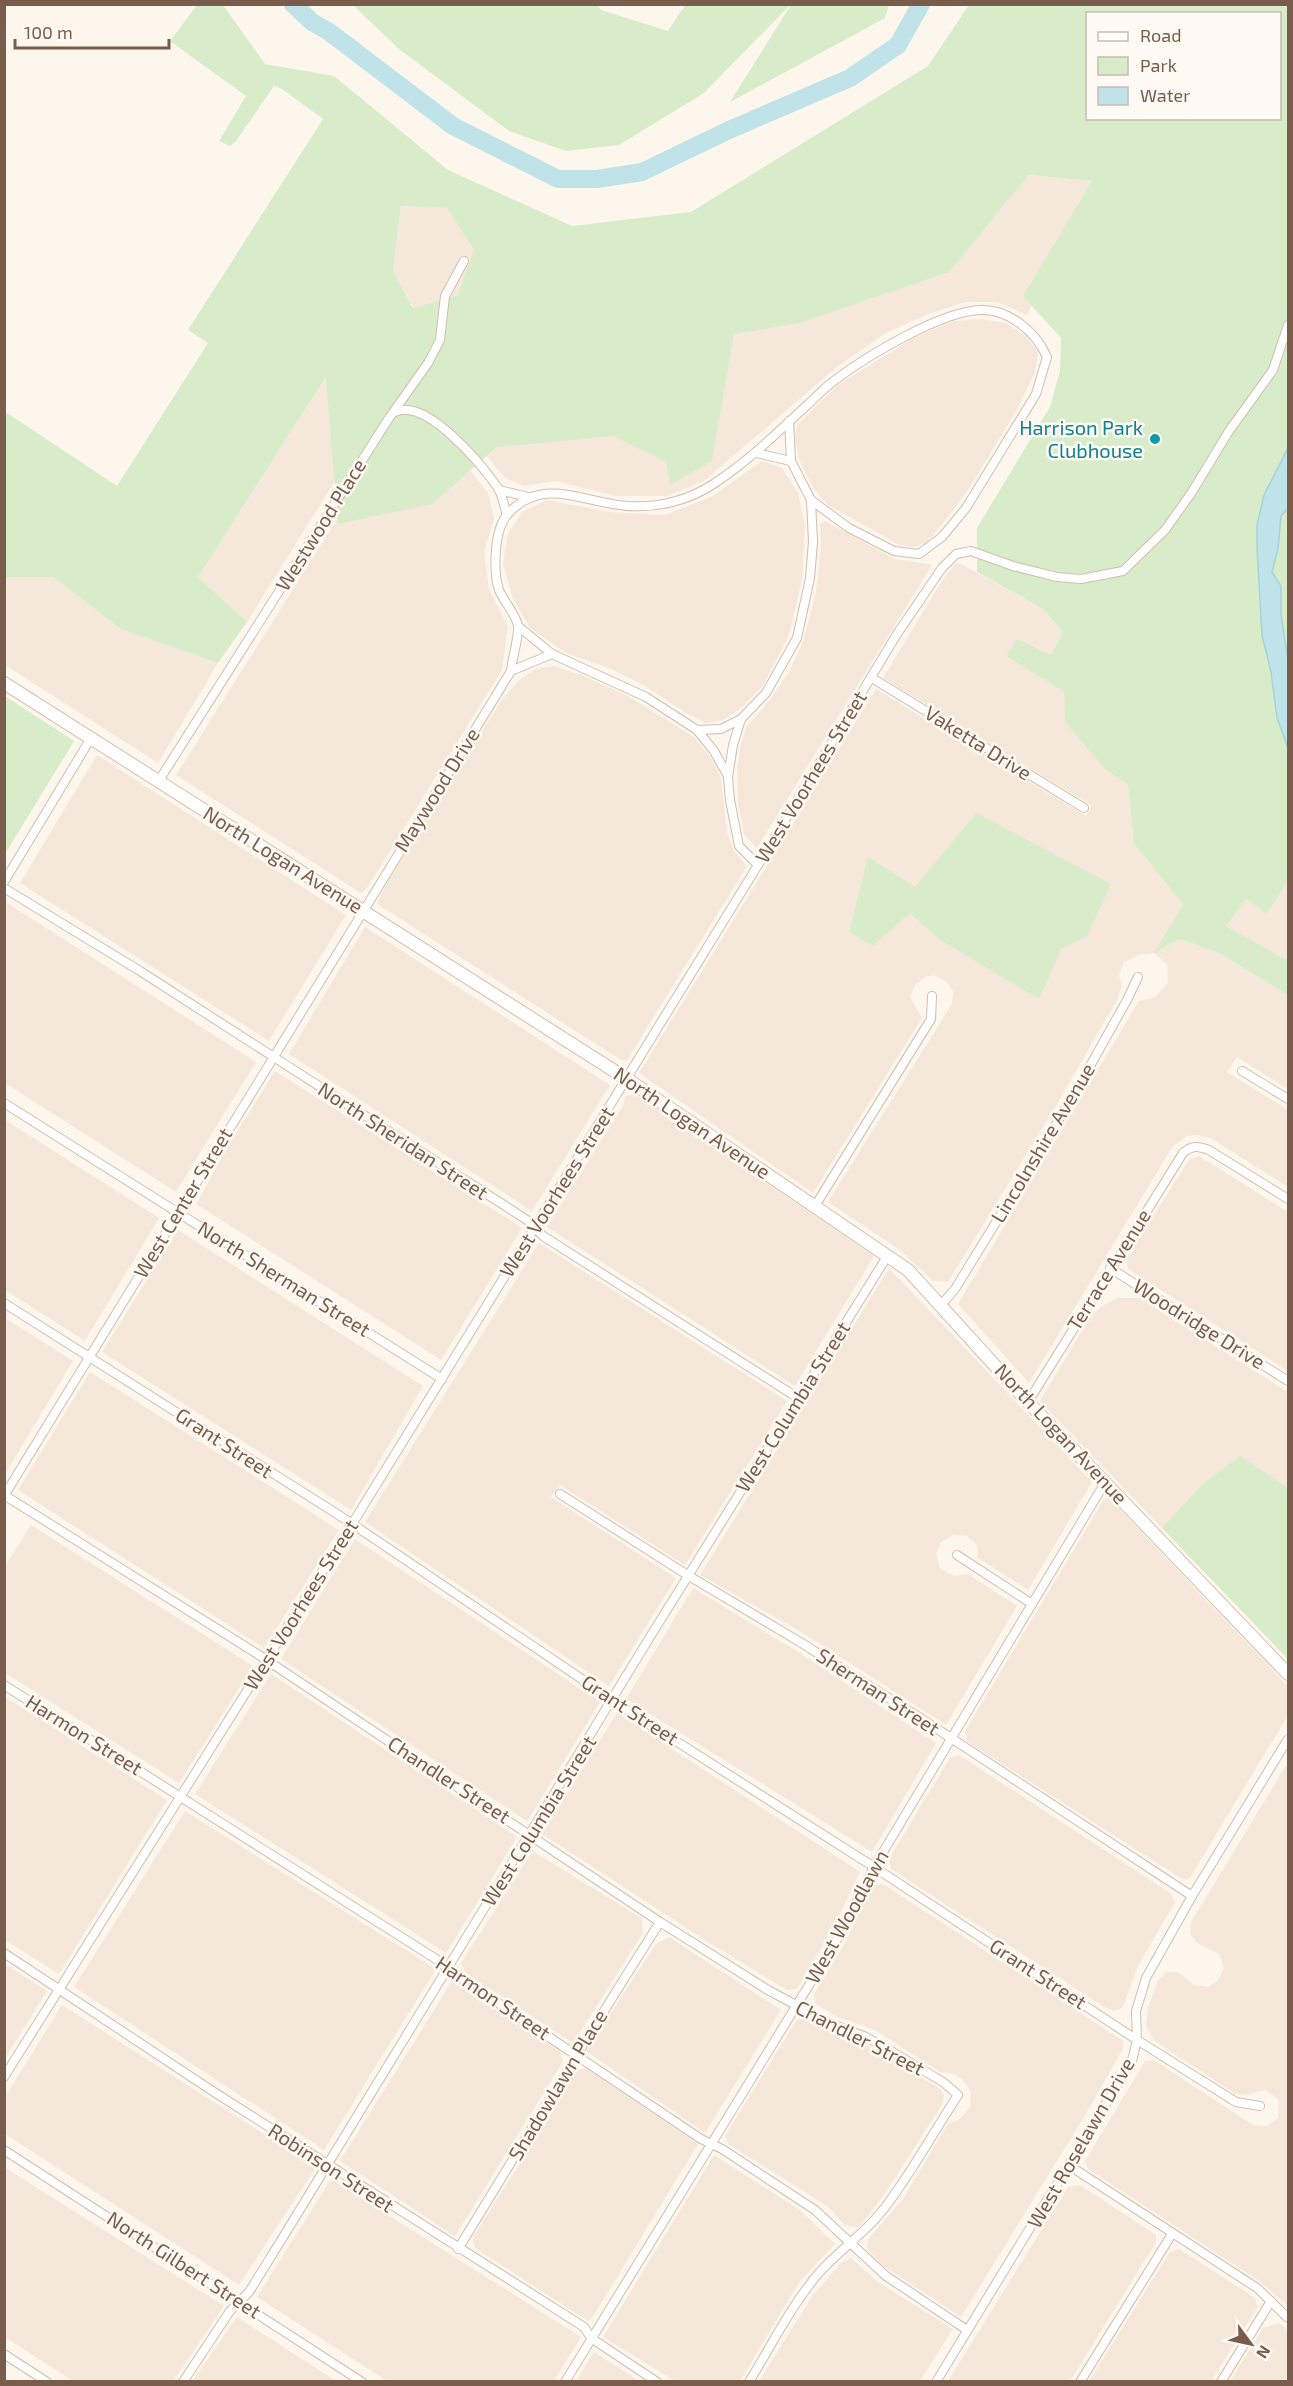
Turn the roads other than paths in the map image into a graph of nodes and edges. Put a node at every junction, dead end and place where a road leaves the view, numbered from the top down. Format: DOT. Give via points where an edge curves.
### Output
graph roads {
  1 [pos="464,261"];
  2 [pos="1288,326"];
  3 [pos="394,412"];
  4 [pos="789,421"];
  5 [pos="756,453"];
  6 [pos="791,461"];
  7 [pos="499,490"];
  8 [pos="528,497"];
  9 [pos="811,500"];
  10 [pos="507,515"];
  11 [pos="518,626"];
  12 [pos="552,654"];
  13 [pos="511,671"];
  14 [pos="872,678"];
  15 [pos="4,683"];
  16 [pos="741,720"];
  17 [pos="697,730"];
  18 [pos="91,738"];
  19 [pos="728,777"];
  20 [pos="158,782"];
  21 [pos="1084,808"];
  22 [pos="758,865"];
  23 [pos="4,882"];
  24 [pos="4,888"];
  25 [pos="363,910"];
  26 [pos="1138,977"];
  27 [pos="932,996"];
  28 [pos="272,1057"];
  29 [pos="1242,1071"];
  30 [pos="627,1079"];
  31 [pos="1288,1099"];
  32 [pos="4,1103"];
  33 [pos="1288,1199"];
  34 [pos="815,1206"];
  35 [pos="178,1212"];
  36 [pos="535,1228"];
  37 [pos="888,1255"];
  38 [pos="1110,1268"];
  39 [pos="4,1303"];
  40 [pos="941,1305"];
  41 [pos="89,1356"];
  42 [pos="442,1379"];
  43 [pos="1288,1381"];
  44 [pos="798,1398"];
  45 [pos="1028,1402"];
  46 [pos="1106,1481"];
  47 [pos="560,1494"];
  48 [pos="5,1495"];
  49 [pos="352,1524"];
  50 [pos="957,1555"];
  51 [pos="688,1576"];
  52 [pos="1032,1604"];
  53 [pos="266,1660"];
  54 [pos="1288,1674"];
  55 [pos="4,1685"];
  56 [pos="613,1700"];
  57 [pos="1288,1738"];
  58 [pos="951,1740"];
  59 [pos="181,1797"];
  60 [pos="530,1835"];
  61 [pos="874,1867"];
  62 [pos="1192,1896"];
  63 [pos="660,1922"];
  64 [pos="4,1953"];
  65 [pos="448,1968"];
  66 [pos="60,1989"];
  67 [pos="797,2005"];
  68 [pos="1137,2040"];
  69 [pos="576,2055"];
  70 [pos="4,2077"];
  71 [pos="1260,2106"];
  72 [pos="710,2144"];
  73 [pos="4,2150"];
  74 [pos="328,2165"];
  75 [pos="1070,2166"];
  76 [pos="1172,2234"];
  77 [pos="850,2243"];
  78 [pos="458,2249"];
  79 [pos="1272,2301"];
  80 [pos="240,2302"];
  81 [pos="1288,2318"];
  82 [pos="967,2330"];
  83 [pos="591,2338"];
  84 [pos="4,2354"];
  85 [pos="47,2382"];
  86 [pos="183,2382"];
  87 [pos="362,2382"];
  88 [pos="565,2382"];
  89 [pos="657,2382"];
  90 [pos="749,2382"];
  91 [pos="936,2382"];
  92 [pos="1080,2382"];
  93 [pos="1221,2382"];
  1 -- 3 [label="street, Westwood Place" via="445,296 440,340"];
  2 -- 14 [label="street, West Voorhees Street" via="1273,370 1192,492 1165,530 1123,571 1081,579 1057,577 971,551 956,554 897,634"];
  3 -- 7 [label="street" via="415,410 454,435"];
  3 -- 20 [label="street, Westwood Place"];
  4 -- 5 [label="street"];
  4 -- 6 [label="street"];
  4 -- 9 [label="street" via="834,380 904,336 952,316 994,311 1033,334 1047,357 1036,394 966,508 942,537 921,552 894,551 849,528"];
  5 -- 6 [label="street"];
  5 -- 8 [label="street" via="713,485 668,505 629,506 553,492"];
  6 -- 9 [label="street"];
  7 -- 8 [label="street"];
  7 -- 10 [label="street"];
  8 -- 10 [label="street"];
  9 -- 16 [label="street" via="810,578 797,638 766,693"];
  10 -- 11 [label="street" via="496,546 497,578 498,588"];
  11 -- 12 [label="street"];
  11 -- 13 [label="street, Maywood Drive"];
  12 -- 13 [label="street"];
  12 -- 17 [label="street" via="646,698"];
  13 -- 25 [label="street, Maywood Drive"];
  14 -- 21 [label="street, Vaketta Drive"];
  14 -- 22 [label="street, West Voorhees Street"];
  15 -- 18 [label="street, North Logan Avenue"];
  16 -- 17 [label="street" via="721,729"];
  16 -- 19 [label="street"];
  17 -- 19 [label="street"];
  18 -- 20 [label="street, North Logan Avenue"];
  18 -- 23 [label="street"];
  19 -- 22 [label="street" via="739,846"];
  20 -- 25 [label="street, North Logan Avenue"];
  22 -- 30 [label="street, West Voorhees Street"];
  24 -- 28 [label="street, North Sheridan Street"];
  25 -- 28 [label="street, West Center Street"];
  25 -- 30 [label="street, North Logan Avenue"];
  26 -- 40 [label="street, Lincolnshire Avenue" via="1071,1100 955,1289"];
  27 -- 34 [label="street" via="931,1019"];
  28 -- 35 [label="street, West Center Street"];
  28 -- 36 [label="street, North Sheridan Street"];
  29 -- 31 [label="street"];
  30 -- 34 [label="street, North Logan Avenue"];
  30 -- 36 [label="street, West Voorhees Street"];
  32 -- 35 [label="street, North Sherman Street"];
  33 -- 38 [label="street, Terrace Avenue" via="1209,1150 1188,1148"];
  34 -- 37 [label="street, North Logan Avenue"];
  35 -- 41 [label="street, West Center Street"];
  35 -- 42 [label="street, North Sherman Street"];
  36 -- 42 [label="street, West Voorhees Street"];
  36 -- 44 [label="street, North Sheridan Street"];
  37 -- 40 [label="street, North Logan Avenue"];
  37 -- 44 [label="street, West Columbia Street"];
  38 -- 43 [label="street, Woodridge Drive"];
  38 -- 45 [label="street, Terrace Avenue"];
  39 -- 41 [label="street, Grant Street"];
  40 -- 45 [label="street, North Logan Avenue"];
  41 -- 48 [label="street, West Center Street"];
  41 -- 49 [label="street, Grant Street"];
  42 -- 49 [label="street, West Voorhees Street"];
  44 -- 51 [label="street, West Columbia Street"];
  45 -- 46 [label="street, North Logan Avenue"];
  46 -- 52 [label="street, West Woodlawn"];
  46 -- 54 [label="street, North Logan Avenue"];
  47 -- 51 [label="street, Sherman Street"];
  48 -- 53 [label="street, Chandler Street"];
  49 -- 53 [label="street, West Voorhees Street"];
  49 -- 56 [label="street, Grant Street"];
  50 -- 52 [label="street"];
  51 -- 56 [label="street, West Columbia Street"];
  51 -- 58 [label="street, Sherman Street" via="800,1642"];
  52 -- 58 [label="street, West Woodlawn"];
  53 -- 59 [label="street, West Voorhees Street"];
  53 -- 60 [label="street, Chandler Street"];
  55 -- 59 [label="street, Harmon Street"];
  56 -- 60 [label="street, West Columbia Street"];
  56 -- 61 [label="street, Grant Street"];
  57 -- 62 [label="street, West Roselawn Drive"];
  58 -- 61 [label="street, West Woodlawn"];
  58 -- 62 [label="street, Sherman Street"];
  59 -- 65 [label="street, Harmon Street"];
  59 -- 66 [label="street, West Voorhees Street"];
  60 -- 63 [label="street, Chandler Street"];
  60 -- 65 [label="street, West Columbia Street"];
  61 -- 67 [label="street, West Woodlawn" via="841,1933"];
  61 -- 68 [label="street, Grant Street"];
  62 -- 68 [label="street, West Roselawn Drive" via="1146,1978 1136,2011"];
  63 -- 67 [label="street, Chandler Street"];
  63 -- 69 [label="street, Shadowlawn Place"];
  64 -- 66 [label="street, Robinson Street"];
  65 -- 69 [label="street, Harmon Street"];
  65 -- 74 [label="street, West Columbia Street"];
  66 -- 70 [label="street, West Voorhees Street"];
  66 -- 74 [label="street, Robinson Street"];
  67 -- 72 [label="street, West Woodlawn"];
  67 -- 77 [label="street, Chandler Street" via="891,2051 958,2095 896,2194"];
  68 -- 71 [label="street, Grant Street" via="1236,2102"];
  68 -- 75 [label="street, West Roselawn Drive" via="1132,2061"];
  69 -- 72 [label="street, Harmon Street"];
  69 -- 78 [label="street, Shadowlawn Place"];
  72 -- 77 [label="street, Harmon Street" via="815,2210"];
  72 -- 83 [label="street, West Woodlawn"];
  73 -- 80 [label="street, North Gilbert Street"];
  74 -- 78 [label="street, Robinson Street"];
  74 -- 80 [label="street, West Columbia Street"];
  75 -- 76 [label="street"];
  75 -- 82 [label="street, West Roselawn Drive"];
  76 -- 79 [label="street"];
  76 -- 92 [label="street"];
  77 -- 82 [label="street, Harmon Street" via="886,2276"];
  77 -- 90 [label="street" via="806,2288"];
  78 -- 83 [label="street, Robinson Street" via="584,2327"];
  79 -- 81 [label="street"];
  79 -- 93 [label="street"];
  80 -- 86 [label="street, West Columbia Street"];
  80 -- 87 [label="street, North Gilbert Street"];
  82 -- 91 [label="street, West Roselawn Drive"];
  83 -- 88 [label="street, West Woodlawn"];
  83 -- 89 [label="street, Robinson Street"];
  84 -- 85 [label="street"];
}
